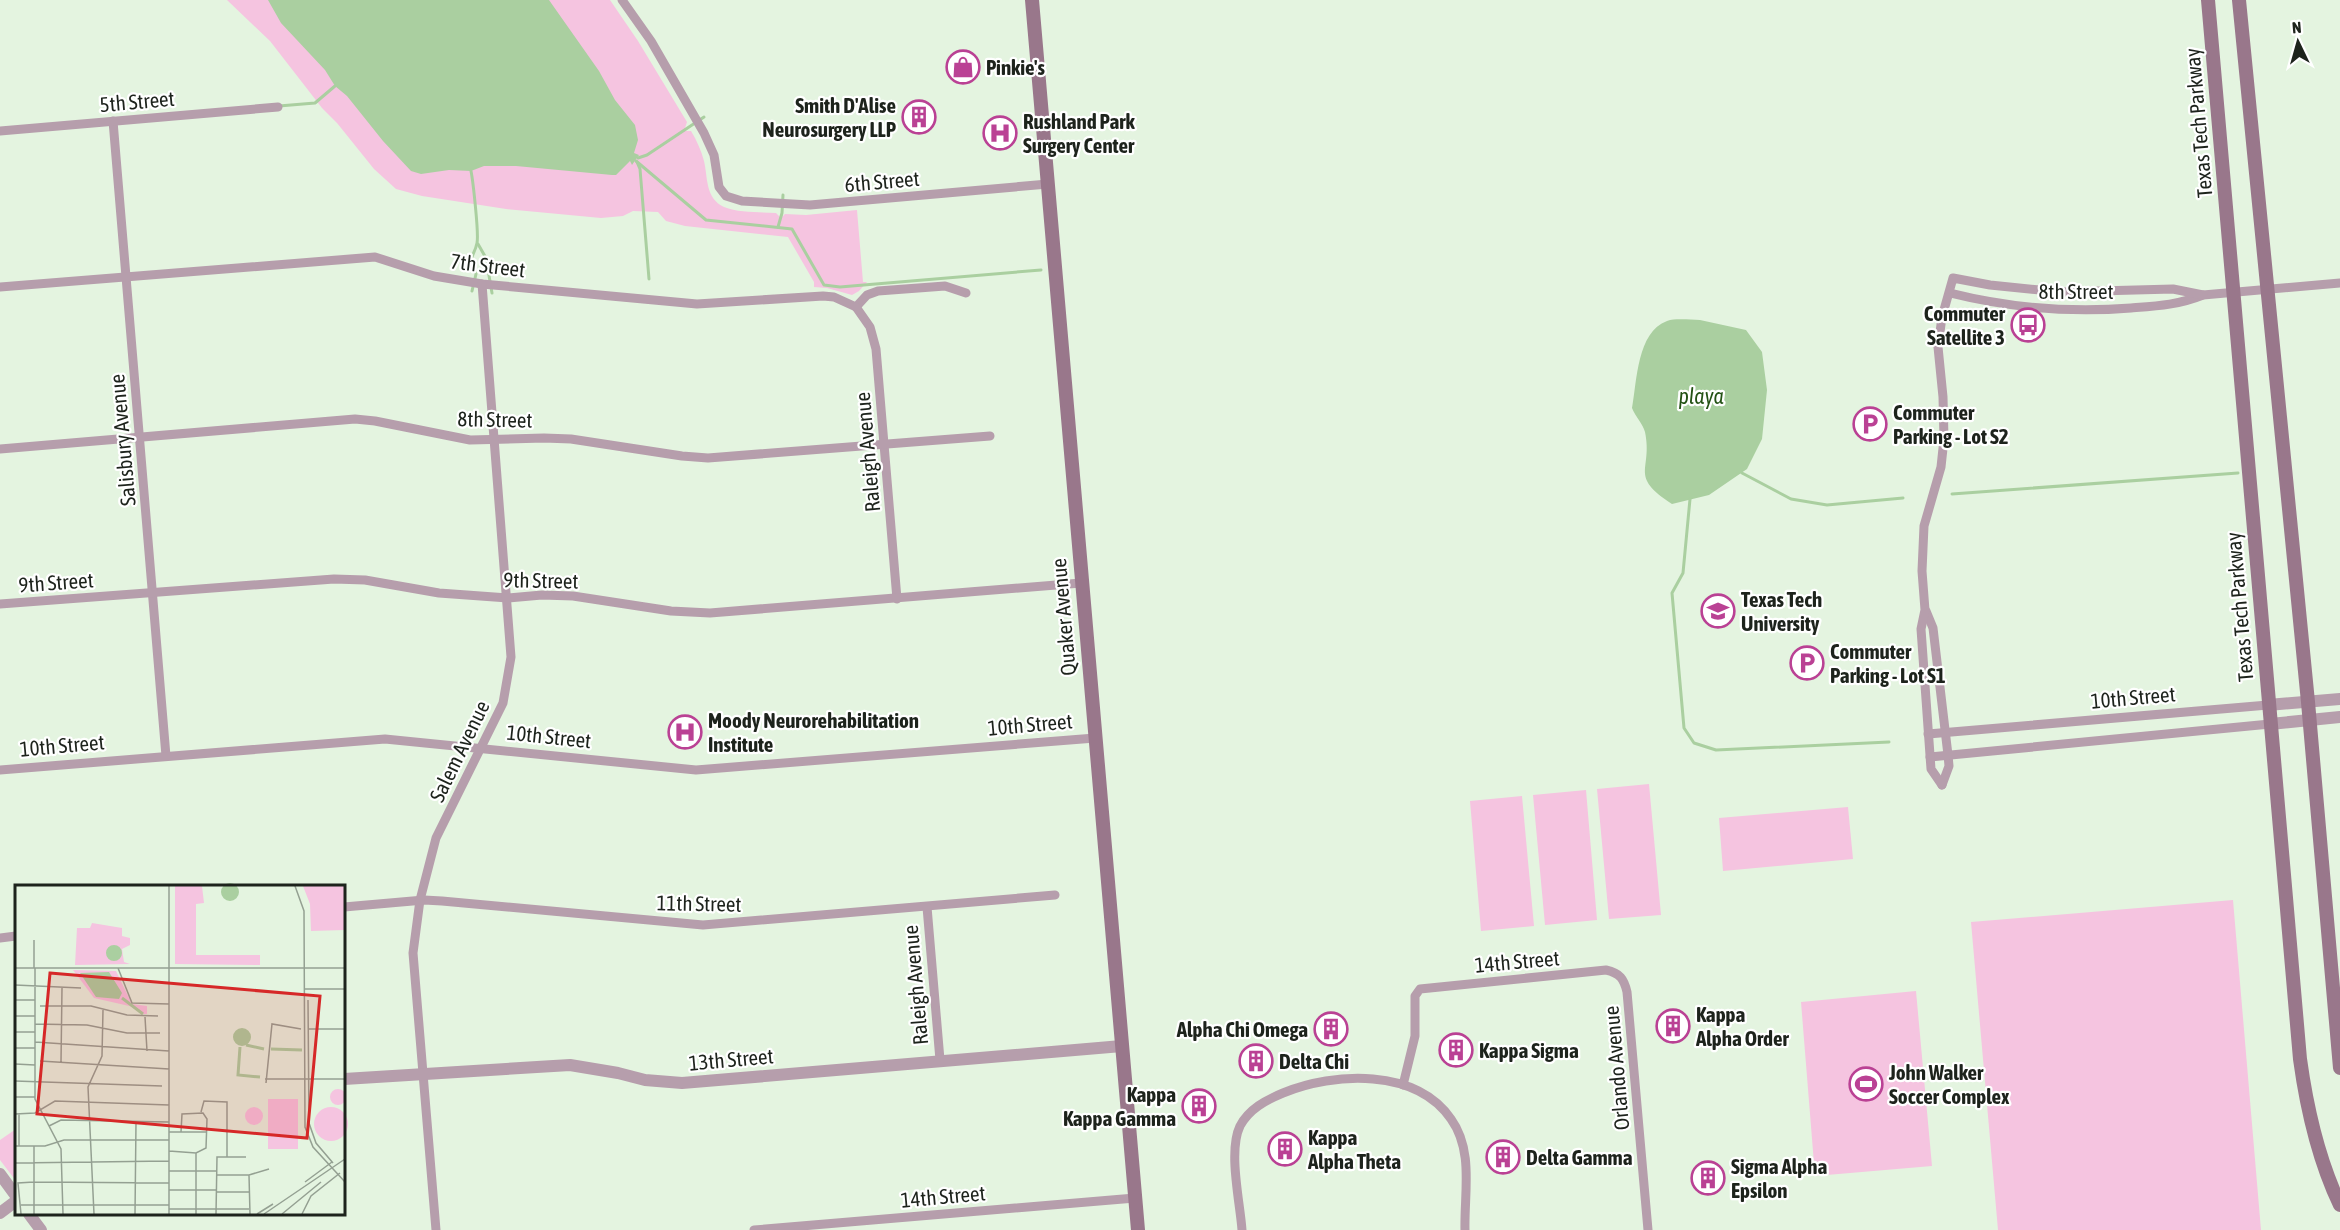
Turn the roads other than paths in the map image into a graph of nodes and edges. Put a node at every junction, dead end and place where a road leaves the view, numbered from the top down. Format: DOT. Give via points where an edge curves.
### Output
graph roads {
  1 [pos="622,0"];
  2 [pos="1032,0"];
  3 [pos="2208,0"];
  4 [pos="2240,0"];
  5 [pos="278,107"];
  6 [pos="113,122"];
  7 [pos="0,131"];
  8 [pos="1048,184"];
  9 [pos="126,277"];
  10 [pos="2340,283"];
  11 [pos="482,284"];
  12 [pos="0,288"];
  13 [pos="2268,289"];
  14 [pos="1950,292"];
  15 [pos="2234,292"];
  16 [pos="966,293"];
  17 [pos="2203,295"];
  18 [pos="856,307"];
  19 [pos="990,436"];
  20 [pos="140,438"];
  21 [pos="495,439"];
  22 [pos="885,445"];
  23 [pos="0,449"];
  24 [pos="1082,583"];
  25 [pos="152,592"];
  26 [pos="508,598"];
  27 [pos="897,599"];
  28 [pos="0,604"];
  29 [pos="1925,610"];
  30 [pos="2340,699"];
  31 [pos="2308,702"];
  32 [pos="2268,705"];
  33 [pos="2340,717"];
  34 [pos="2309,720"];
  35 [pos="2270,724"];
  36 [pos="1946,732"];
  37 [pos="1928,734"];
  38 [pos="1095,738"];
  39 [pos="482,749"];
  40 [pos="1948,755"];
  41 [pos="166,756"];
  42 [pos="1930,757"];
  43 [pos="0,770"];
  44 [pos="1055,895"];
  45 [pos="420,900"];
  46 [pos="345,907"];
  47 [pos="927,907"];
  48 [pos="15,936"];
  49 [pos="0,938"];
  50 [pos="1622,977"];
  51 [pos="1122,1046"];
  52 [pos="940,1060"];
  53 [pos="2340,1068"];
  54 [pos="423,1073"];
  55 [pos="345,1079"];
  56 [pos="1402,1085"];
  57 [pos="0,1174"];
  58 [pos="15,1196"];
  59 [pos="1135,1198"];
  60 [pos="15,1203"];
  61 [pos="2340,1205"];
  62 [pos="0,1213"];
  63 [pos="30,1215"];
  64 [pos="851,1226"];
  65 [pos="41,1230"];
  66 [pos="436,1230"];
  67 [pos="754,1230"];
  68 [pos="1138,1230"];
  69 [pos="1242,1230"];
  70 [pos="1465,1230"];
  71 [pos="1648,1230"];
  1 -- 8 [label="street, 6th Street" via="651,41 704,133 714,155 719,187 726,196 742,201 810,205"];
  2 -- 8 [label="main road, Quaker Avenue"];
  3 -- 15 [label="main road, Texas Tech Parkway"];
  4 -- 13 [label="main road"];
  5 -- 6 [label="street, 5th Street"];
  6 -- 7 [label="street, 5th Street"];
  6 -- 9 [label="street, Salisbury Avenue"];
  8 -- 24 [label="main road, Quaker Avenue"];
  9 -- 11 [label="street, 7th Street" via="375,257 434,276"];
  9 -- 12 [label="street, 7th Street"];
  9 -- 20 [label="street, Salisbury Avenue"];
  10 -- 13 [label="street, 8th Street"];
  11 -- 18 [label="street, 7th Street" via="711,304 823,296"];
  11 -- 21 [label="street, Salem Avenue"];
  13 -- 15 [label="street, 8th Street"];
  13 -- 31 [label="main road"];
  14 -- 17 [label="street, 8th Street" via="2026,308 2062,311 2182,303"];
  14 -- 17 [label="street, 8th Street" via="1953,278 2060,292 2173,289"];
  14 -- 29 [label="street" via="1938,347 1944,439 1941,467 1924,526"];
  15 -- 17 [label="street, 8th Street"];
  15 -- 32 [label="main road, Texas Tech Parkway"];
  16 -- 18 [label="street" via="945,286 878,291 867,295"];
  18 -- 22 [label="street, Raleigh Avenue" via="870,327 876,349"];
  19 -- 22 [label="street, 8th Street"];
  20 -- 21 [label="street, 8th Street" via="355,419 470,440"];
  20 -- 23 [label="street, 8th Street"];
  20 -- 25 [label="street, Salisbury Avenue"];
  21 -- 22 [label="street, 8th Street" via="571,439 708,458"];
  21 -- 26 [label="street, Salem Avenue"];
  22 -- 27 [label="street, Raleigh Avenue"];
  24 -- 27 [label="street, 9th Street"];
  24 -- 38 [label="main road, Quaker Avenue"];
  25 -- 26 [label="street, 9th Street" via="334,579"];
  25 -- 28 [label="street, 9th Street"];
  25 -- 41 [label="street, Salisbury Avenue"];
  26 -- 27 [label="street, 9th Street" via="573,596 698,613"];
  26 -- 39 [label="street, Salem Avenue" via="509,675 503,703"];
  29 -- 36 [label="street" via="1933,628"];
  29 -- 37 [label="street" via="1921,630"];
  30 -- 31 [label="street, 10th Street"];
  31 -- 32 [label="street, 10th Street"];
  31 -- 34 [label="main road"];
  32 -- 35 [label="main road, Texas Tech Parkway"];
  32 -- 36 [label="street, 10th Street"];
  33 -- 34 [label="street, 10th Street"];
  34 -- 35 [label="street, 10th Street"];
  34 -- 53 [label="main road"];
  35 -- 40 [label="street, 10th Street"];
  35 -- 61 [label="main road, Texas Tech Parkway" via="2300,1059 2315,1140"];
  36 -- 37 [label="street, 10th Street"];
  36 -- 40 [label="street"];
  37 -- 42 [label="street"];
  38 -- 39 [label="street, 10th Street" via="696,770"];
  38 -- 51 [label="main road, Quaker Avenue"];
  39 -- 41 [label="street, 10th Street" via="385,739"];
  39 -- 45 [label="street, Salem Avenue" via="436,838"];
  40 -- 42 [label="street, 10th Street"];
  40 -- 42 [label="street" via="1949,766 1942,785 1931,769"];
  41 -- 43 [label="street, 10th Street"];
  44 -- 47 [label="street, 11th Street"];
  45 -- 46 [label="street, 11th Street"];
  45 -- 47 [label="street, 11th Street" via="703,926"];
  45 -- 54 [label="street, Salem Avenue" via="413,953"];
  47 -- 52 [label="street, Raleigh Avenue"];
  48 -- 49 [label="street"];
  50 -- 56 [label="street, 14th Street" via="1606,970 1424,988 1416,994 1415,1036"];
  50 -- 71 [label="street, Orlando Avenue" via="1627,992"];
  51 -- 52 [label="street, 13th Street"];
  51 -- 59 [label="main road, Quaker Avenue"];
  52 -- 54 [label="street, 13th Street" via="682,1083 570,1065"];
  54 -- 55 [label="street, 13th Street"];
  54 -- 66 [label="street, Salem Avenue"];
  56 -- 69 [label="street" via="1352,1078 1323,1081 1272,1098 1247,1115 1239,1127 1235,1155"];
  56 -- 70 [label="street" via="1436,1102 1459,1132 1465,1156"];
  57 -- 58 [label="street"];
  59 -- 64 [label="street, 14th Street"];
  59 -- 68 [label="main road, Quaker Avenue"];
  60 -- 62 [label="street"];
  63 -- 65 [label="street"];
  64 -- 67 [label="street, 14th Street"];
}
